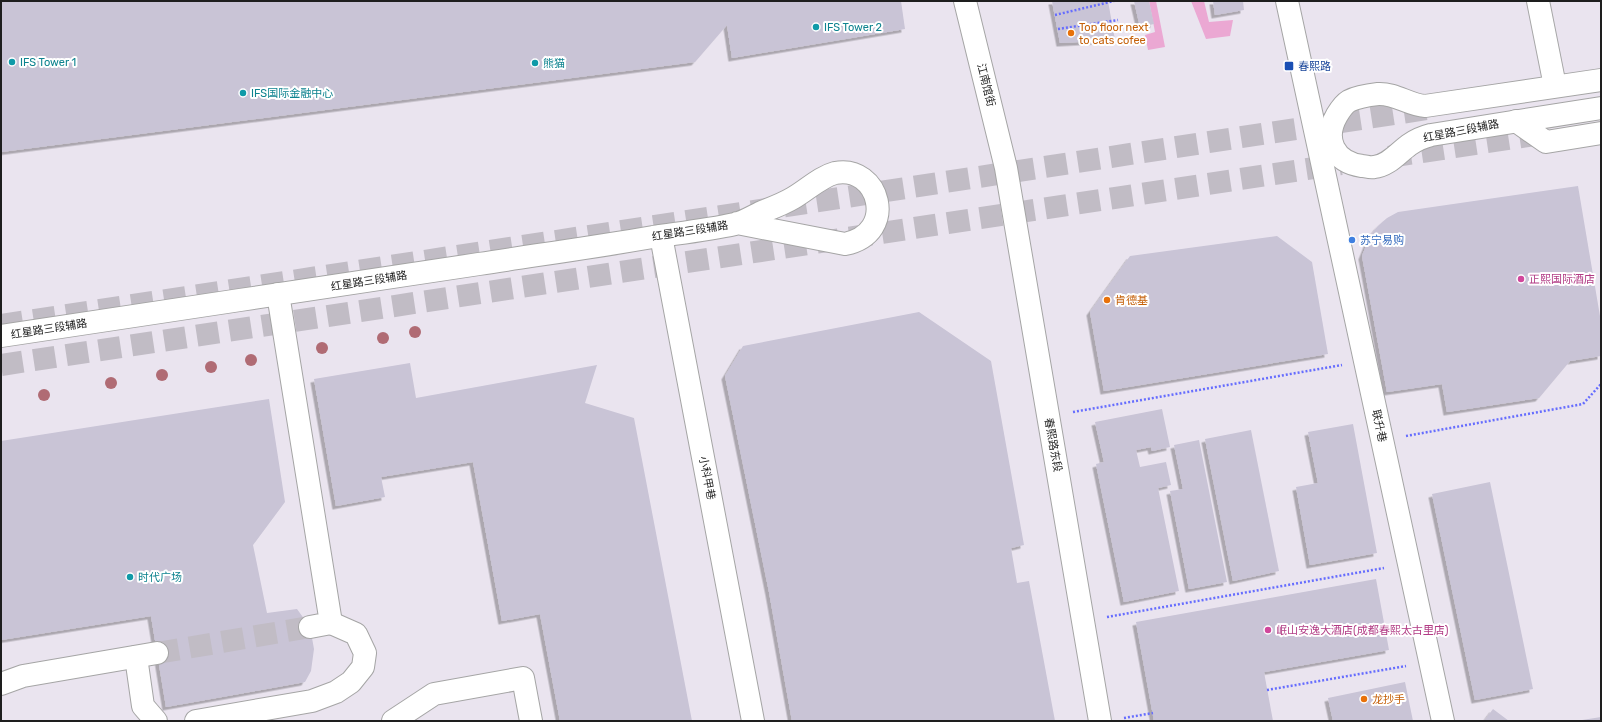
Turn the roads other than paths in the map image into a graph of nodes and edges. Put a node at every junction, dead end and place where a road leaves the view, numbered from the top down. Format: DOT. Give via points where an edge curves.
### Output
graph roads {
  1 [pos="965,1"];
  2 [pos="1287,1"];
  3 [pos="1538,1"];
  4 [pos="1601,80"];
  5 [pos="1555,86"];
  6 [pos="1601,108"];
  7 [pos="1516,121"];
  8 [pos="1601,133"];
  9 [pos="1006,168"];
  10 [pos="738,223"];
  11 [pos="661,236"];
  12 [pos="278,294"];
  13 [pos="1,336"];
  14 [pos="332,623"];
  15 [pos="310,627"];
  16 [pos="1,684"];
  17 [pos="156,721"];
  18 [pos="196,721"];
  19 [pos="393,721"];
  20 [pos="531,721"];
  21 [pos="752,721"];
  22 [pos="1100,721"];
  23 [pos="1443,721"];
  1 -- 9 [label="street, 江南馆街"];
  2 -- 23 [label="street, 联升巷"];
  3 -- 5 [label="street"];
  4 -- 5 [label="street, 红星路三段辅路"];
  5 -- 7 [label="street, 红星路三段辅路" via="1425,106 1417,106 1396,97 1380,94 1366,96 1348,101 1341,108 1330,136 1340,158 1355,165 1373,168 1385,164 1420,138"];
  6 -- 7 [label="street, 红星路三段辅路"];
  7 -- 8 [label="street" via="1546,142"];
  9 -- 22 [label="street, 春熙路东段"];
  10 -- 10 [label="street, 红星路三段辅路" via="845,244 856,242 873,228 878,206 869,184 848,173 836,173 792,199"];
  10 -- 11 [label="street, 红星路三段辅路"];
  11 -- 12 [label="street, 红星路三段辅路"];
  11 -- 21 [label="street, 小科甲巷"];
  12 -- 13 [label="street, 红星路三段辅路"];
  12 -- 14 [label="street"];
  14 -- 15 [label="street"];
  14 -- 18 [label="street" via="356,634 365,653 363,667 351,682 336,692 312,701"];
  16 -- 17 [label="street" via="23,676 147,655 143,706"];
  19 -- 20 [label="street" via="434,694 523,678"];
}
